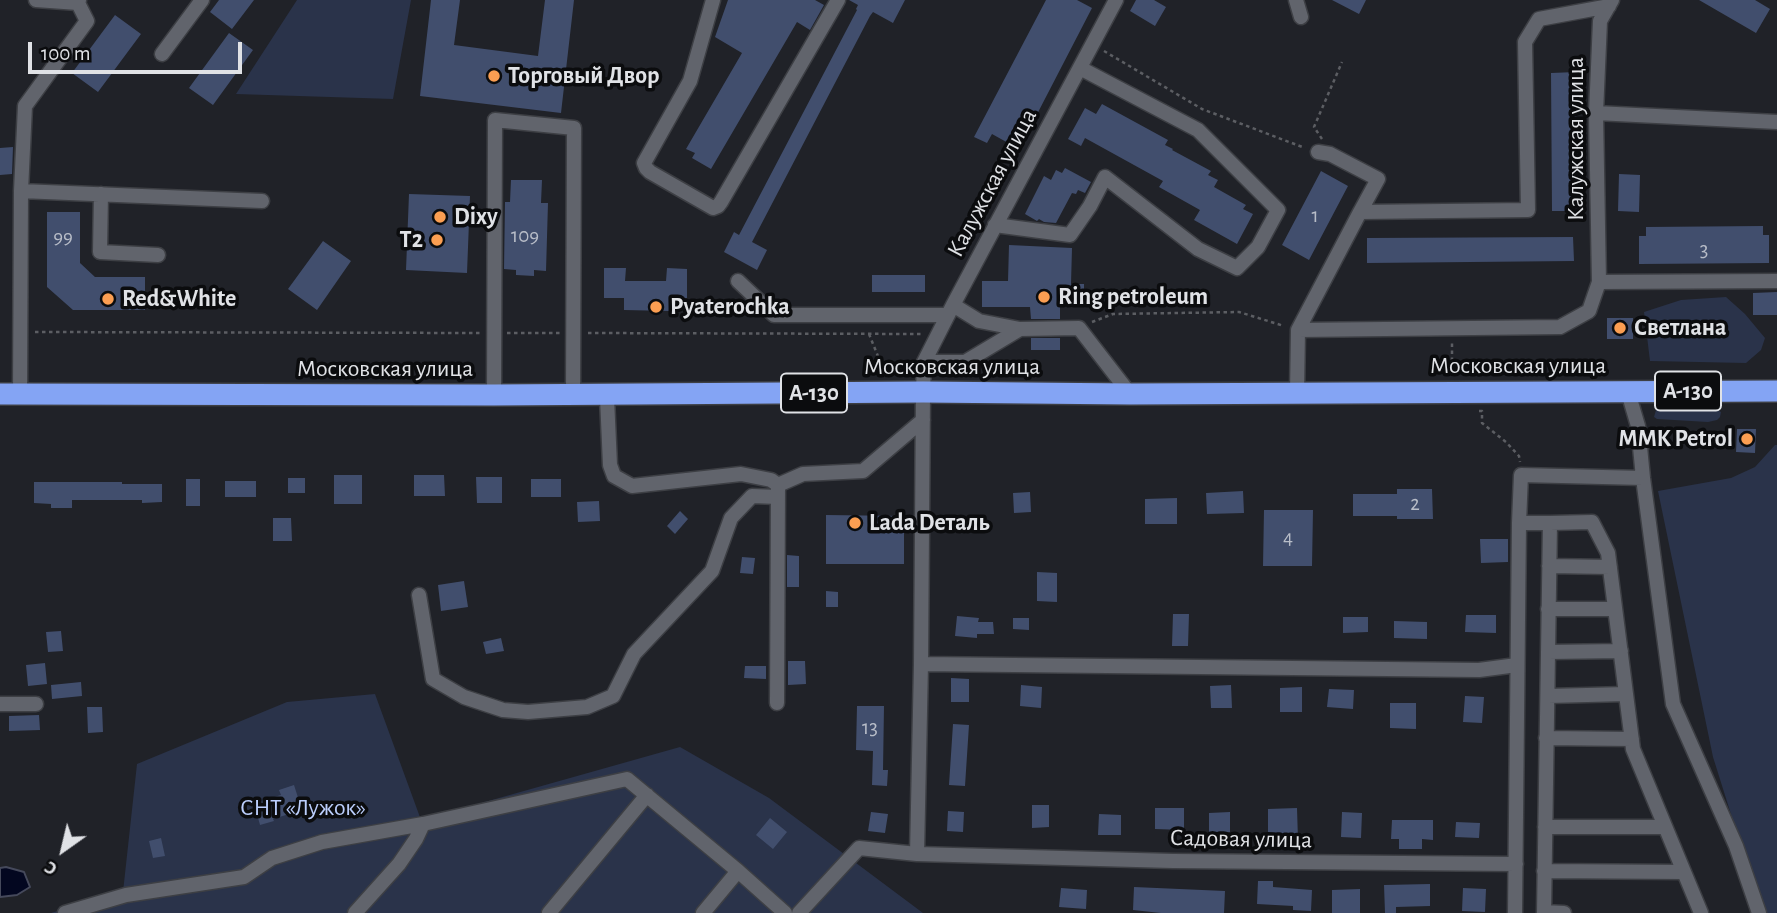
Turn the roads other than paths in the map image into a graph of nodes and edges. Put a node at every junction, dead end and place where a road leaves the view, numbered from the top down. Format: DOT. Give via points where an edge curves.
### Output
graph roads {
  1 [pos="36,0"];
  2 [pos="202,0"];
  3 [pos="713,0"];
  4 [pos="838,0"];
  5 [pos="1116,0"];
  6 [pos="1296,0"];
  7 [pos="79,1"];
  8 [pos="1611,3"];
  9 [pos="1301,17"];
  10 [pos="162,54"];
  11 [pos="1080,68"];
  12 [pos="1596,113"];
  13 [pos="1777,122"];
  14 [pos="1324,153"];
  15 [pos="20,191"];
  16 [pos="101,194"];
  17 [pos="262,201"];
  18 [pos="1360,212"];
  19 [pos="996,225"];
  20 [pos="158,256"];
  21 [pos="738,281"];
  22 [pos="1777,281"];
  23 [pos="1599,282"];
  24 [pos="950,310"];
  25 [pos="1020,329"];
  26 [pos="1297,330"];
  27 [pos="924,362"];
  28 [pos="1777,391"];
  29 [pos="923,392"];
  30 [pos="1628,392"];
  31 [pos="1297,393"];
  32 [pos="10,394"];
  33 [pos="1130,394"];
  34 [pos="494,395"];
  35 [pos="573,395"];
  36 [pos="607,398"];
  37 [pos="923,420"];
  38 [pos="1643,478"];
  39 [pos="778,491"];
  40 [pos="1519,523"];
  41 [pos="1550,523"];
  42 [pos="1549,566"];
  43 [pos="1610,566"];
  44 [pos="419,595"];
  45 [pos="1548,609"];
  46 [pos="1615,609"];
  47 [pos="1620,651"];
  48 [pos="1548,652"];
  49 [pos="921,664"];
  50 [pos="1517,665"];
  51 [pos="1626,694"];
  52 [pos="1548,696"];
  53 [pos="777,703"];
  54 [pos="0,704"];
  55 [pos="36,704"];
  56 [pos="1546,738"];
  57 [pos="1632,739"];
  58 [pos="647,795"];
  59 [pos="423,824"];
  60 [pos="1545,827"];
  61 [pos="1665,827"];
  62 [pos="917,854"];
  63 [pos="1517,864"];
  64 [pos="1544,871"];
  65 [pos="738,872"];
  66 [pos="1684,872"];
  67 [pos="65,913"];
  68 [pos="355,913"];
  69 [pos="549,913"];
  70 [pos="703,913"];
  71 [pos="785,913"];
  72 [pos="799,913"];
  73 [pos="1516,913"];
  74 [pos="1544,913"];
  75 [pos="1564,913"];
  76 [pos="1701,913"];
  77 [pos="1759,913"];
  1 -- 7 [label="street"];
  2 -- 10 [label="street"];
  3 -- 4 [label="street" via="690,81 644,163 650,172 713,208"];
  5 -- 11 [label="street, Калужская улица"];
  6 -- 9 [label="street"];
  7 -- 15 [label="street" via="87,21 25,106"];
  8 -- 12 [label="street, Калужская улица" via="1600,21"];
  8 -- 18 [label="street" via="1539,19 1525,42 1528,210"];
  11 -- 19 [label="street, Калужская улица"];
  11 -- 19 [label="street" via="1198,130 1278,210 1258,247 1237,268 1198,249 1105,177 1070,234"];
  12 -- 13 [label="street"];
  12 -- 23 [label="street, Калужская улица"];
  14 -- 18 [label="street" via="1378,179"];
  15 -- 16 [label="street"];
  15 -- 32 [label="street" via="21,332"];
  16 -- 17 [label="street"];
  16 -- 20 [label="street" via="100,252"];
  18 -- 26 [label="street"];
  19 -- 24 [label="street, Калужская улица"];
  21 -- 24 [label="street" via="774,315"];
  22 -- 23 [label="street"];
  23 -- 26 [label="street" via="1589,311 1560,327"];
  24 -- 25 [label="street"];
  24 -- 27 [label="street, Калужская улица"];
  25 -- 27 [label="street" via="965,362"];
  25 -- 33 [label="street" via="1080,328"];
  26 -- 31 [label="street"];
  27 -- 29 [label="street, Калужская улица"];
  28 -- 30 [label="highway, Московская улица / А-130"];
  29 -- 33 [label="highway, Московская улица / А-130"];
  29 -- 35 [label="highway, Московская улица / А-130"];
  29 -- 37 [label="street, Калужская улица"];
  30 -- 31 [label="highway, Московская улица / А-130"];
  30 -- 38 [label="street" via="1639,426"];
  31 -- 33 [label="highway, Московская улица / А-130"];
  32 -- 34 [label="highway, Московская улица / А-130"];
  34 -- 35 [label="highway, Московская улица / А-130"];
  34 -- 35 [label="street" via="495,120 574,128"];
  36 -- 39 [label="street" via="610,465 614,476 632,486 741,474 771,480"];
  37 -- 39 [label="street" via="863,471 803,474"];
  37 -- 49 [label="street, Калужская улица"];
  38 -- 40 [label="street" via="1521,475"];
  38 -- 77 [label="street" via="1673,704 1736,846"];
  39 -- 44 [label="street" via="752,496 731,518 712,571 634,654 613,696 587,707 503,710 464,697 433,679"];
  39 -- 53 [label="street"];
  40 -- 41 [label="street"];
  40 -- 50 [label="street"];
  41 -- 42 [label="street"];
  41 -- 43 [label="street" via="1592,522"];
  42 -- 43 [label="street"];
  42 -- 45 [label="street"];
  43 -- 46 [label="street"];
  45 -- 46 [label="street"];
  45 -- 48 [label="street"];
  46 -- 47 [label="street"];
  47 -- 48 [label="street"];
  47 -- 51 [label="street"];
  48 -- 52 [label="street"];
  49 -- 50 [label="street" via="1465,670"];
  49 -- 62 [label="street, Калужская улица"];
  50 -- 63 [label="street"];
  51 -- 52 [label="street"];
  51 -- 57 [label="street"];
  52 -- 56 [label="street"];
  54 -- 55 [label="street"];
  56 -- 57 [label="street"];
  56 -- 60 [label="street"];
  57 -- 61 [label="street"];
  58 -- 59 [label="street" via="627,779"];
  58 -- 65 [label="street"];
  58 -- 69 [label="street"];
  59 -- 67 [label="street" via="321,842 272,858 244,877 126,895"];
  59 -- 68 [label="street" via="399,864"];
  60 -- 61 [label="street"];
  60 -- 64 [label="street"];
  61 -- 66 [label="street"];
  62 -- 63 [label="street, Садовая улица"];
  62 -- 72 [label="street, Садовая улица" via="859,848"];
  63 -- 73 [label="street"];
  64 -- 66 [label="street"];
  64 -- 74 [label="street"];
  65 -- 70 [label="street"];
  65 -- 71 [label="street"];
  66 -- 76 [label="street"];
  74 -- 75 [label="street"];
}
